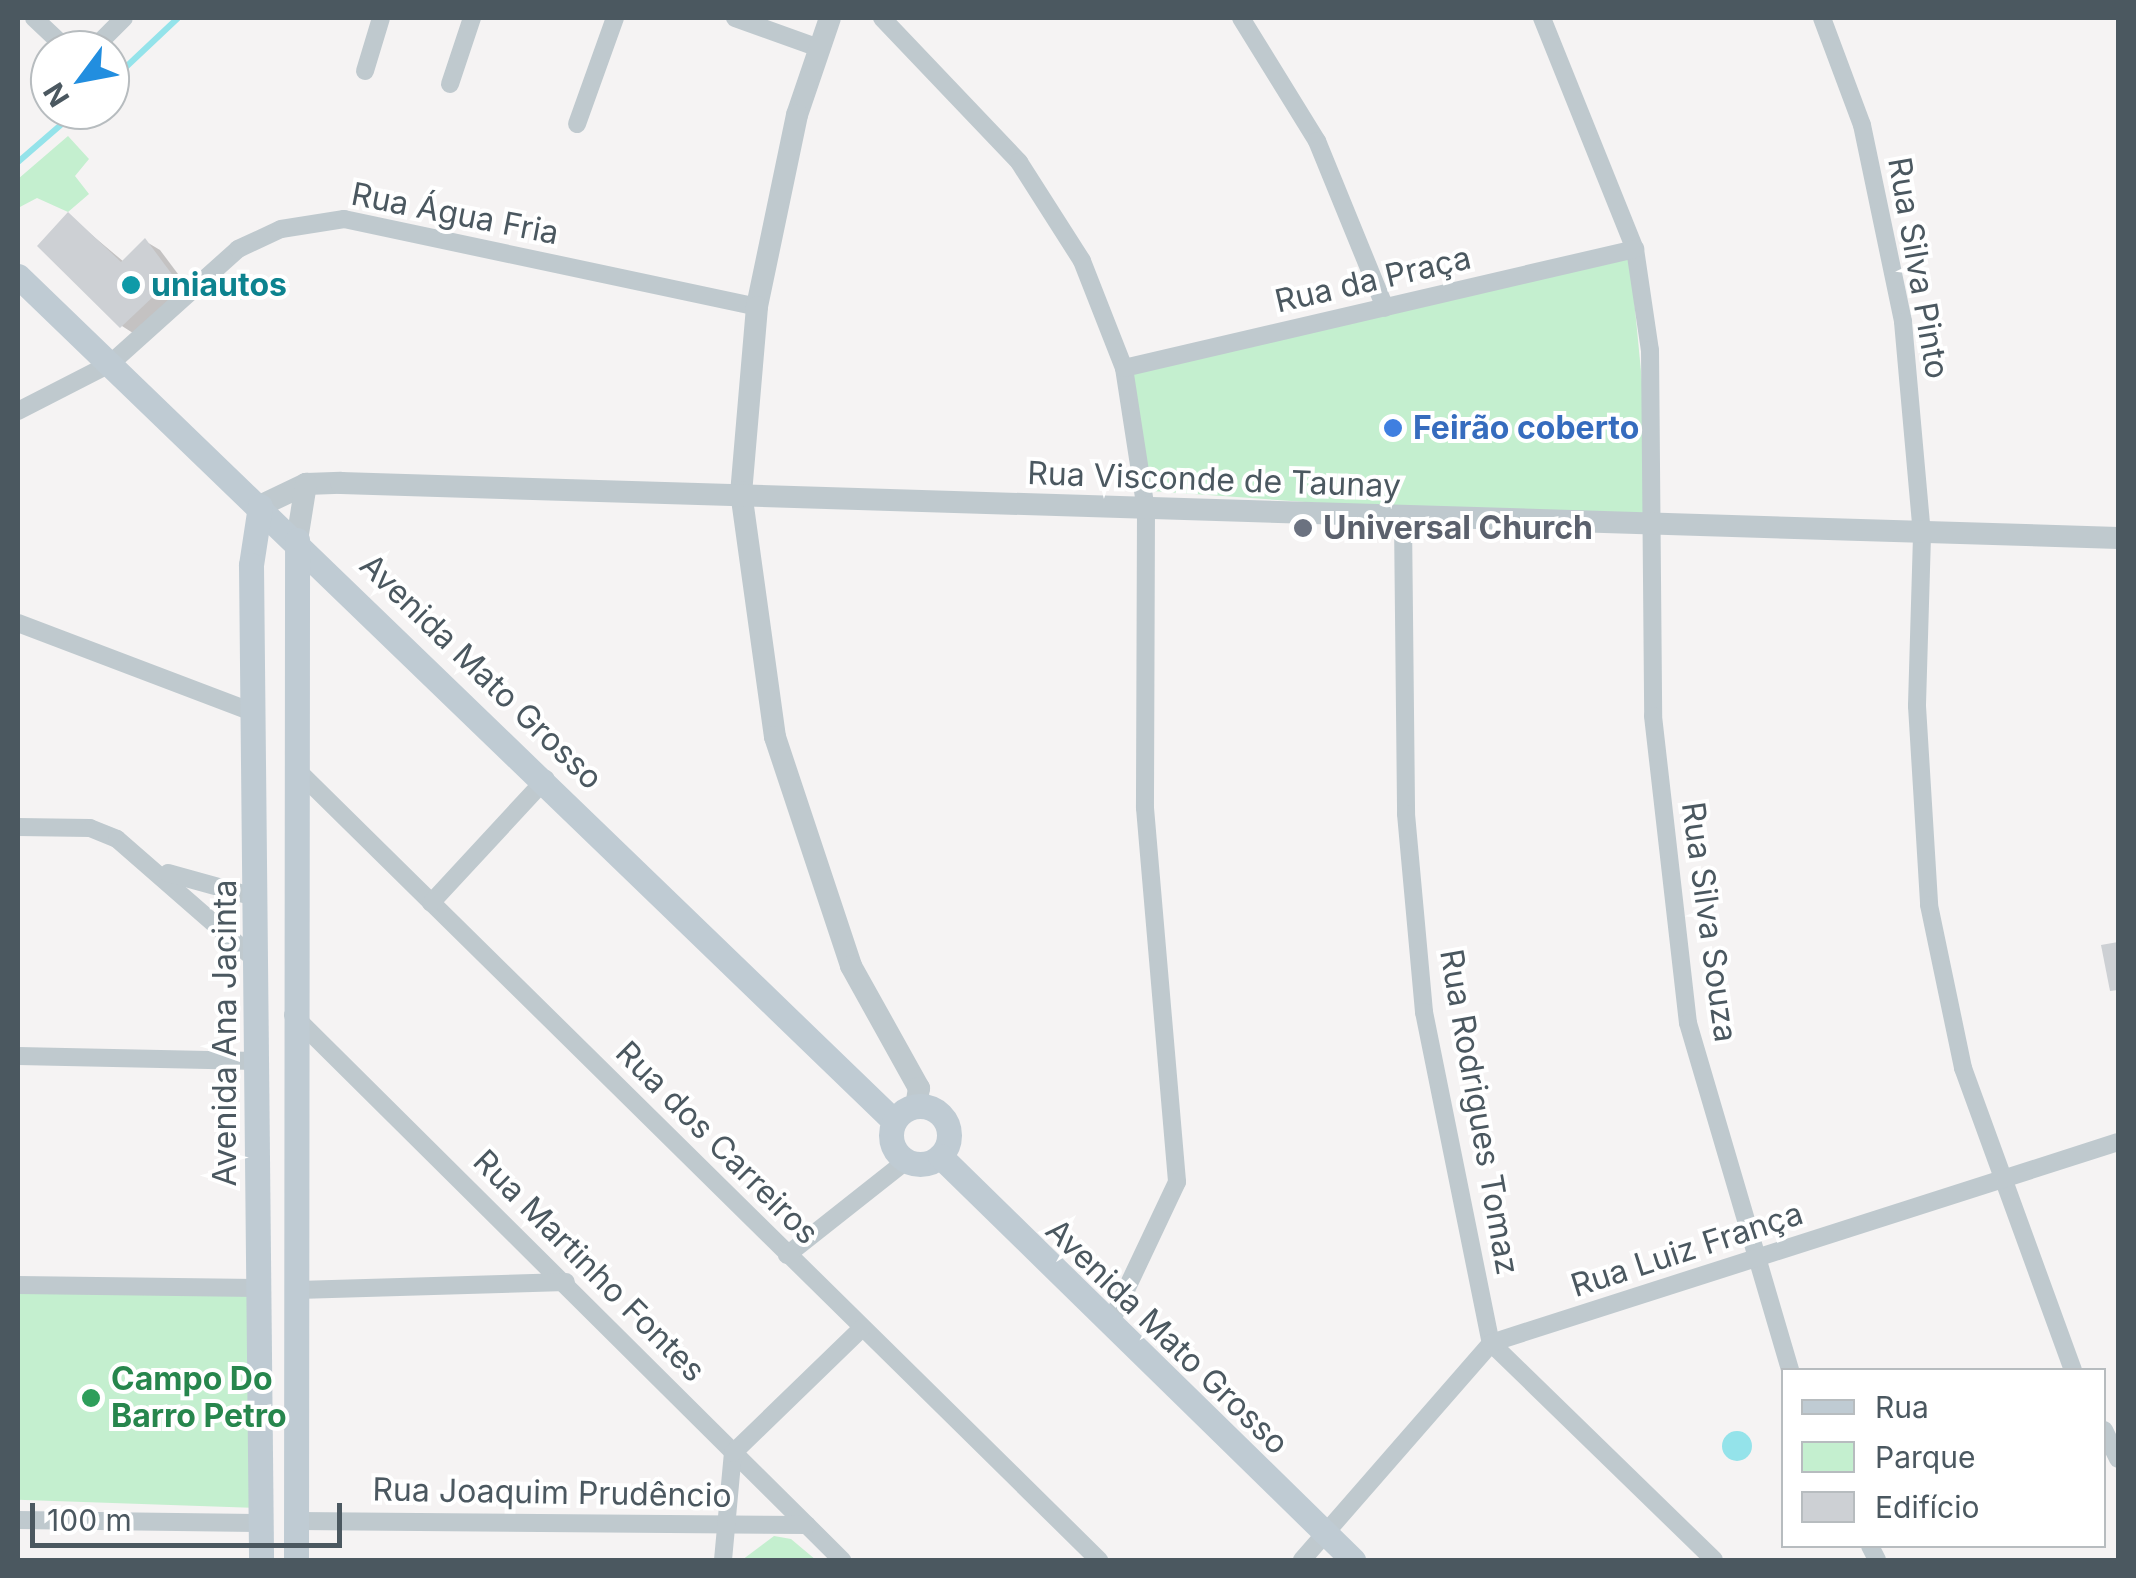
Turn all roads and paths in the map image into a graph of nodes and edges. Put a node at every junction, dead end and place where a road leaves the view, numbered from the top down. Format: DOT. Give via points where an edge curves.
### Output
graph roads {
  1 [pos="382,18"];
  2 [pos="472,18"];
  3 [pos="615,18"];
  4 [pos="735,18"];
  5 [pos="830,18"];
  6 [pos="882,18"];
  7 [pos="1240,18"];
  8 [pos="1542,18"];
  9 [pos="1822,18"];
  10 [pos="819,48"];
  11 [pos="365,71"];
  12 [pos="450,84"];
  13 [pos="577,124"];
  14 [pos="1635,249"];
  15 [pos="18,276"];
  16 [pos="756,307"];
  17 [pos="1385,308"];
  18 [pos="110,364"];
  19 [pos="1124,368"];
  20 [pos="18,411"];
  21 [pos="306,484"];
  22 [pos="741,492"];
  23 [pos="260,506"];
  24 [pos="1146,510"];
  25 [pos="1403,520"];
  26 [pos="1655,529"];
  27 [pos="1922,536"];
  28 [pos="2118,538"];
  29 [pos="297,540"];
  30 [pos="18,622"];
  31 [pos="252,665"];
  32 [pos="293,666"];
  33 [pos="252,712"];
  34 [pos="294,767"];
  35 [pos="546,780"];
  36 [pos="18,827"];
  37 [pos="162,872"];
  38 [pos="258,898"];
  39 [pos="431,903"];
  40 [pos="258,962"];
  41 [pos="292,1014"];
  42 [pos="18,1056"];
  43 [pos="256,1061"];
  44 [pos="916,1106"];
  45 [pos="894,1121"];
  46 [pos="2118,1142"];
  47 [pos="256,1155"];
  48 [pos="940,1156"];
  49 [pos="294,1158"];
  50 [pos="906,1161"];
  51 [pos="1999,1180"];
  52 [pos="788,1255"];
  53 [pos="1754,1262"];
  54 [pos="566,1282"];
  55 [pos="18,1285"];
  56 [pos="260,1288"];
  57 [pos="298,1290"];
  58 [pos="1109,1326"];
  59 [pos="862,1328"];
  60 [pos="1492,1344"];
  61 [pos="1789,1368"];
  62 [pos="2071,1368"];
  63 [pos="2106,1434"];
  64 [pos="733,1453"];
  65 [pos="2118,1458"];
  66 [pos="18,1520"];
  67 [pos="297,1520"];
  68 [pos="261,1523"];
  69 [pos="723,1524"];
  70 [pos="807,1525"];
  71 [pos="1327,1534"];
  72 [pos="261,1560"];
  73 [pos="296,1560"];
  74 [pos="723,1560"];
  75 [pos="842,1560"];
  76 [pos="1100,1560"];
  77 [pos="1302,1560"];
  78 [pos="1354,1560"];
  79 [pos="1714,1560"];
  1 -- 11 [label="street"];
  2 -- 12 [label="street"];
  3 -- 13 [label="street"];
  4 -- 10 [label="street"];
  5 -- 10 [label="street"];
  6 -- 19 [label="street" via="1018,162 1082,262"];
  7 -- 17 [label="street" via="1317,141"];
  8 -- 14 [label="street, Rua Silva Souza"];
  9 -- 27 [label="street, Rua Silva Pinto" via="1862,125 1903,322"];
  10 -- 16 [label="street"];
  14 -- 17 [label="street, Rua da Praça"];
  14 -- 26 [label="street, Rua Silva Souza" via="1650,350"];
  15 -- 18 [label="main road, Avenida Mato Grosso"];
  16 -- 18 [label="street, Rua Água Fria" via="344,219 281,229 238,250"];
  16 -- 22 [label="street"];
  17 -- 19 [label="street, Rua da Praça"];
  18 -- 20 [label="street, Rua Água Fria"];
  18 -- 23 [label="main road, Avenida Mato Grosso"];
  19 -- 24 [label="street"];
  21 -- 22 [label="street, Rua Visconde de Taunay"];
  21 -- 23 [label="street, Rua Visconde de Taunay"];
  21 -- 29 [label="street"];
  22 -- 24 [label="street, Rua Visconde de Taunay"];
  22 -- 44 [label="street" via="775,737 852,966 919,1088"];
  23 -- 29 [label="main road, Avenida Mato Grosso"];
  23 -- 31 [label="main road, Avenida Ana Jacinta"];
  24 -- 25 [label="street, Rua Visconde de Taunay"];
  24 -- 58 [label="street" via="1145,808 1178,1182"];
  25 -- 26 [label="street, Rua Visconde de Taunay"];
  25 -- 60 [label="street, Rua Rodrigues Tomaz" via="1406,814 1424,1012"];
  26 -- 27 [label="street, Rua Visconde de Taunay"];
  26 -- 53 [label="street, Rua Silva Souza" via="1653,716 1688,1023"];
  27 -- 28 [label="street, Rua Visconde de Taunay"];
  27 -- 51 [label="street, Rua Silva Pinto" via="1917,706 1928,904 1962,1068"];
  29 -- 32 [label="main road, Avenida Ana Jacinta"];
  29 -- 35 [label="main road, Avenida Mato Grosso"];
  30 -- 33 [label="street"];
  31 -- 32 [label="main road"];
  31 -- 33 [label="main road, Avenida Ana Jacinta"];
  32 -- 34 [label="main road, Avenida Ana Jacinta"];
  33 -- 38 [label="main road, Avenida Ana Jacinta"];
  34 -- 39 [label="street, Rua dos Carreiros"];
  34 -- 41 [label="main road, Avenida Ana Jacinta"];
  35 -- 39 [label="street"];
  35 -- 45 [label="main road, Avenida Mato Grosso"];
  36 -- 37 [label="street" via="90,828"];
  37 -- 38 [label="street"];
  37 -- 40 [label="street"];
  38 -- 40 [label="main road, Avenida Ana Jacinta"];
  39 -- 52 [label="street, Rua dos Carreiros"];
  40 -- 43 [label="main road, Avenida Ana Jacinta"];
  41 -- 49 [label="main road, Avenida Ana Jacinta"];
  41 -- 54 [label="street, Rua Martinho Fontes"];
  42 -- 43 [label="street"];
  43 -- 47 [label="main road, Avenida Ana Jacinta"];
  44 -- 45 [label="main road"];
  44 -- 48 [label="main road" via="946,1122"];
  45 -- 50 [label="main road" via="891,1139"];
  46 -- 51 [label="street, Rua Luiz França"];
  47 -- 49 [label="main road"];
  47 -- 56 [label="main road, Avenida Ana Jacinta"];
  48 -- 50 [label="main road"];
  48 -- 58 [label="main road, Avenida Mato Grosso"];
  49 -- 57 [label="main road, Avenida Ana Jacinta"];
  50 -- 52 [label="street"];
  51 -- 53 [label="street, Rua Luiz França"];
  51 -- 62 [label="street, Rua Silva Pinto"];
  52 -- 59 [label="street, Rua dos Carreiros"];
  53 -- 60 [label="street, Rua Luiz França"];
  53 -- 61 [label="street, Rua Silva Souza"];
  54 -- 57 [label="street"];
  54 -- 64 [label="street, Rua Martinho Fontes"];
  55 -- 56 [label="street"];
  56 -- 68 [label="main road, Avenida Ana Jacinta"];
  57 -- 67 [label="main road, Avenida Ana Jacinta"];
  58 -- 71 [label="main road, Avenida Mato Grosso"];
  59 -- 64 [label="street"];
  59 -- 76 [label="street, Rua dos Carreiros"];
  60 -- 71 [label="street"];
  60 -- 79 [label="street"];
  63 -- 65 [label="street"];
  64 -- 69 [label="street"];
  64 -- 70 [label="street, Rua Martinho Fontes"];
  66 -- 68 [label="street"];
  67 -- 69 [label="street, Rua Joaquim Prudêncio"];
  67 -- 73 [label="main road, Avenida Ana Jacinta"];
  68 -- 72 [label="main road, Avenida Ana Jacinta"];
  69 -- 70 [label="street, Rua Joaquim Prudêncio"];
  69 -- 74 [label="street"];
  70 -- 75 [label="street, Rua Martinho Fontes"];
  71 -- 77 [label="street"];
  71 -- 78 [label="main road, Avenida Mato Grosso"];
}
